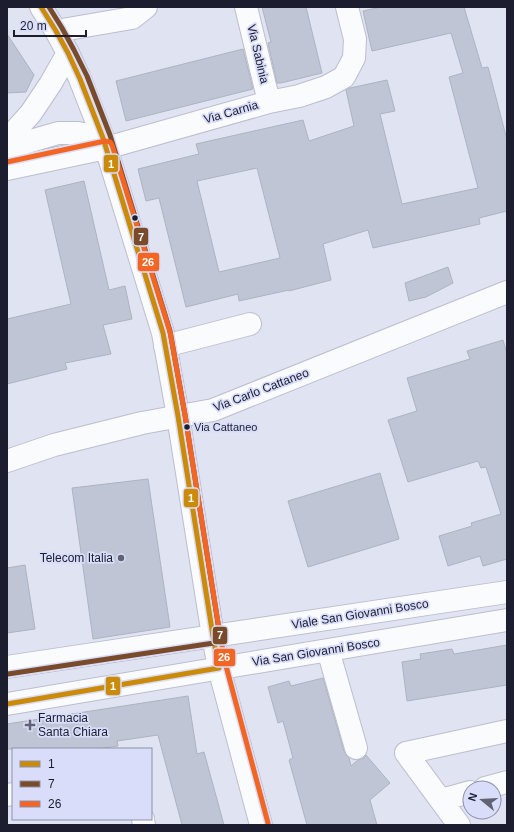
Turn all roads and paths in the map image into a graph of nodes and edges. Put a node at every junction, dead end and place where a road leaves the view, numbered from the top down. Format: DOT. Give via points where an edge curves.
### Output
graph roads {
  1 [pos="41,7"];
  2 [pos="146,7"];
  3 [pos="246,7"];
  4 [pos="347,7"];
  5 [pos="56,31"];
  6 [pos="68,53"];
  7 [pos="269,102"];
  8 [pos="7,140"];
  9 [pos="105,143"];
  10 [pos="7,148"];
  11 [pos="7,169"];
  12 [pos="507,292"];
  13 [pos="250,324"];
  14 [pos="165,346"];
  15 [pos="178,416"];
  16 [pos="7,461"];
  17 [pos="507,592"];
  18 [pos="507,620"];
  19 [pos="213,636"];
  20 [pos="328,650"];
  21 [pos="7,667"];
  22 [pos="219,668"];
  23 [pos="7,704"];
  24 [pos="507,731"];
  25 [pos="356,748"];
  26 [pos="462,794"];
  27 [pos="440,800"];
  28 [pos="260,825"];
  29 [pos="459,825"];
  1 -- 5 [label="street"];
  2 -- 5 [label="street" via="132,18"];
  3 -- 7 [label="street, Via Sabinia"];
  4 -- 7 [label="street, Via Carnia" via="354,39 354,58 344,77 326,87"];
  5 -- 6 [label="street"];
  6 -- 8 [label="street" via="31,113"];
  6 -- 9 [label="street"];
  7 -- 9 [label="street, Via Carnia"];
  9 -- 10 [label="street" via="78,133 58,133"];
  9 -- 11 [label="street, Via Carnia"];
  9 -- 14 [label="street"];
  12 -- 15 [label="street, Via Carlo Cattaneo" via="213,410"];
  13 -- 14 [label="street"];
  14 -- 15 [label="street"];
  15 -- 16 [label="street, Via Carlo Cattaneo" via="54,445"];
  15 -- 19 [label="street"];
  17 -- 19 [label="street, Viale San Giovanni Bosco"];
  18 -- 20 [label="street, Via San Giovanni Bosco"];
  19 -- 21 [label="street"];
  19 -- 22 [label="street"];
  20 -- 22 [label="street, Via San Giovanni Bosco"];
  20 -- 25 [label="street"];
  22 -- 23 [label="street, Via San Giovanni Bosco"];
  22 -- 28 [label="street"];
  24 -- 27 [label="street" via="406,753"];
  26 -- 27 [label="street"];
  27 -- 29 [label="street"];
}
